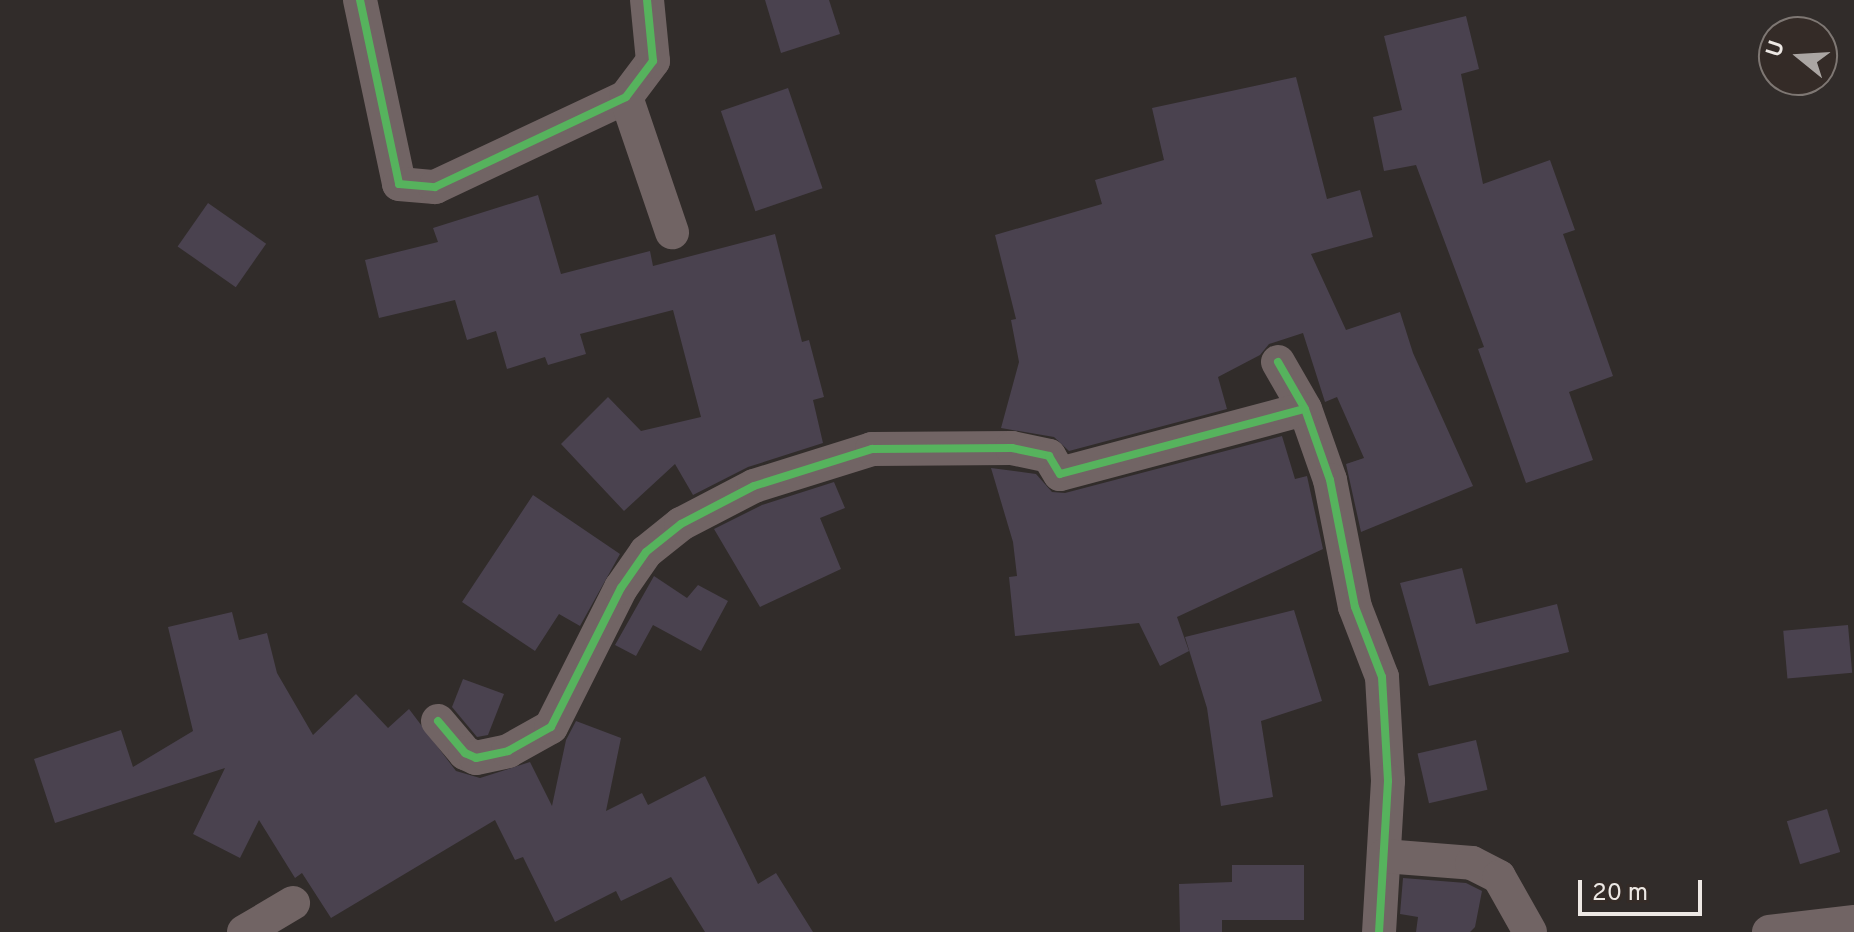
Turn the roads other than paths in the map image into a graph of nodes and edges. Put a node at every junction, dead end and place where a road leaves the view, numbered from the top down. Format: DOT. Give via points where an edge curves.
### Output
graph roads {
  1 [pos="360,0"];
  2 [pos="647,0"];
  3 [pos="626,97"];
  4 [pos="672,232"];
  5 [pos="1278,362"];
  6 [pos="1305,409"];
  7 [pos="438,721"];
  8 [pos="1384,856"];
  9 [pos="293,903"];
  10 [pos="1854,922"];
  11 [pos="244,932"];
  12 [pos="1379,932"];
  13 [pos="1530,932"];
  14 [pos="1769,932"];
  1 -- 3 [label="street" via="399,184 435,187"];
  2 -- 3 [label="street" via="653,61"];
  3 -- 4 [label="street"];
  5 -- 6 [label="street"];
  6 -- 7 [label="street" via="1060,474 1049,456 1012,448 872,449 754,486 681,524 646,552 621,588 551,727 508,751 476,758 465,753"];
  6 -- 8 [label="street" via="1330,480 1355,607 1382,677 1388,725"];
  8 -- 12 [label="street"];
  8 -- 13 [label="street" via="1472,863 1499,877"];
  9 -- 11 [label="street"];
  10 -- 14 [label="street"];
}
